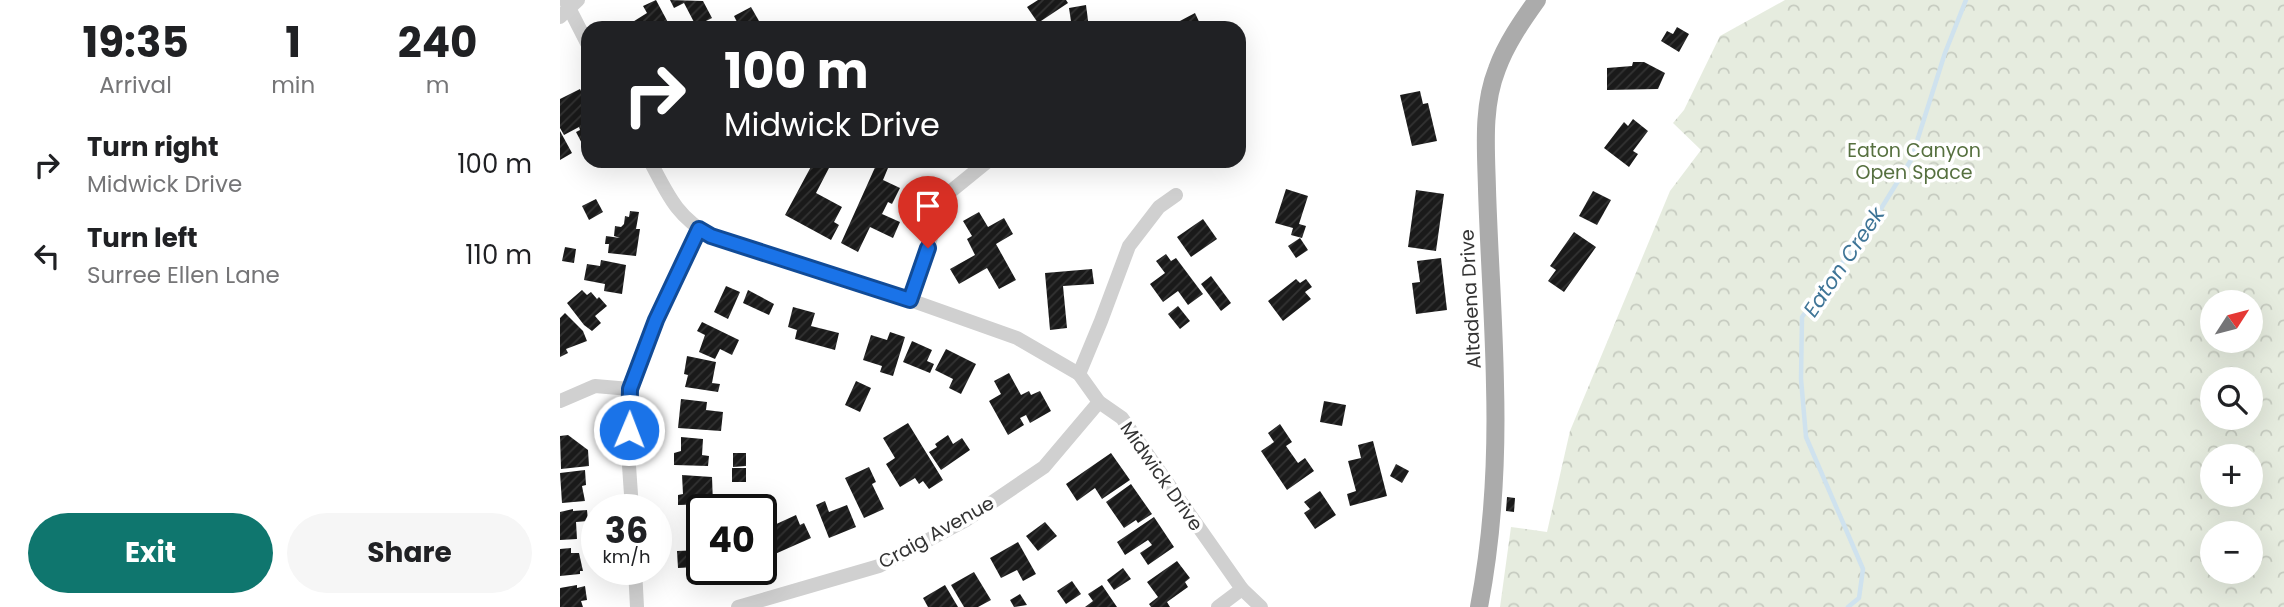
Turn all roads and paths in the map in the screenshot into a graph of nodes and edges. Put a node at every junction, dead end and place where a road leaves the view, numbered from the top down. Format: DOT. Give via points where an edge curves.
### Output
graph roads {
  1 [pos="1537,0"];
  2 [pos="568,7"];
  3 [pos="581,31"];
  4 [pos="654,168"];
  5 [pos="979,168"];
  6 [pos="1176,195"];
  7 [pos="699,229"];
  8 [pos="910,300"];
  9 [pos="1079,374"];
  10 [pos="630,389"];
  11 [pos="560,401"];
  12 [pos="1099,402"];
  13 [pos="631,494"];
  14 [pos="636,585"];
  15 [pos="1242,589"];
  16 [pos="637,607"];
  17 [pos="738,607"];
  18 [pos="1218,607"];
  19 [pos="1261,607"];
  20 [pos="1479,607"];
  1 -- 20 [label="main road, Altadena Drive" via="1497,69 1488,104 1494,477"];
  2 -- 3 [label="street"];
  4 -- 7 [label="street, Midwick Drive" via="677,211"];
  5 -- 8 [label="street" via="945,196"];
  6 -- 9 [label="street" via="1159,208 1129,246"];
  7 -- 8 [label="street, Midwick Drive"];
  7 -- 10 [label="street"];
  8 -- 9 [label="street, Midwick Drive" via="1017,338"];
  9 -- 12 [label="street, Midwick Drive"];
  10 -- 11 [label="street" via="595,386"];
  10 -- 13 [label="street"];
  12 -- 15 [label="street, Midwick Drive" via="1122,418"];
  12 -- 17 [label="street, Craig Avenue" via="1044,467 966,520 879,566"];
  14 -- 16 [label="street"];
  15 -- 18 [label="street"];
  15 -- 19 [label="street, Midwick Drive"];
}
